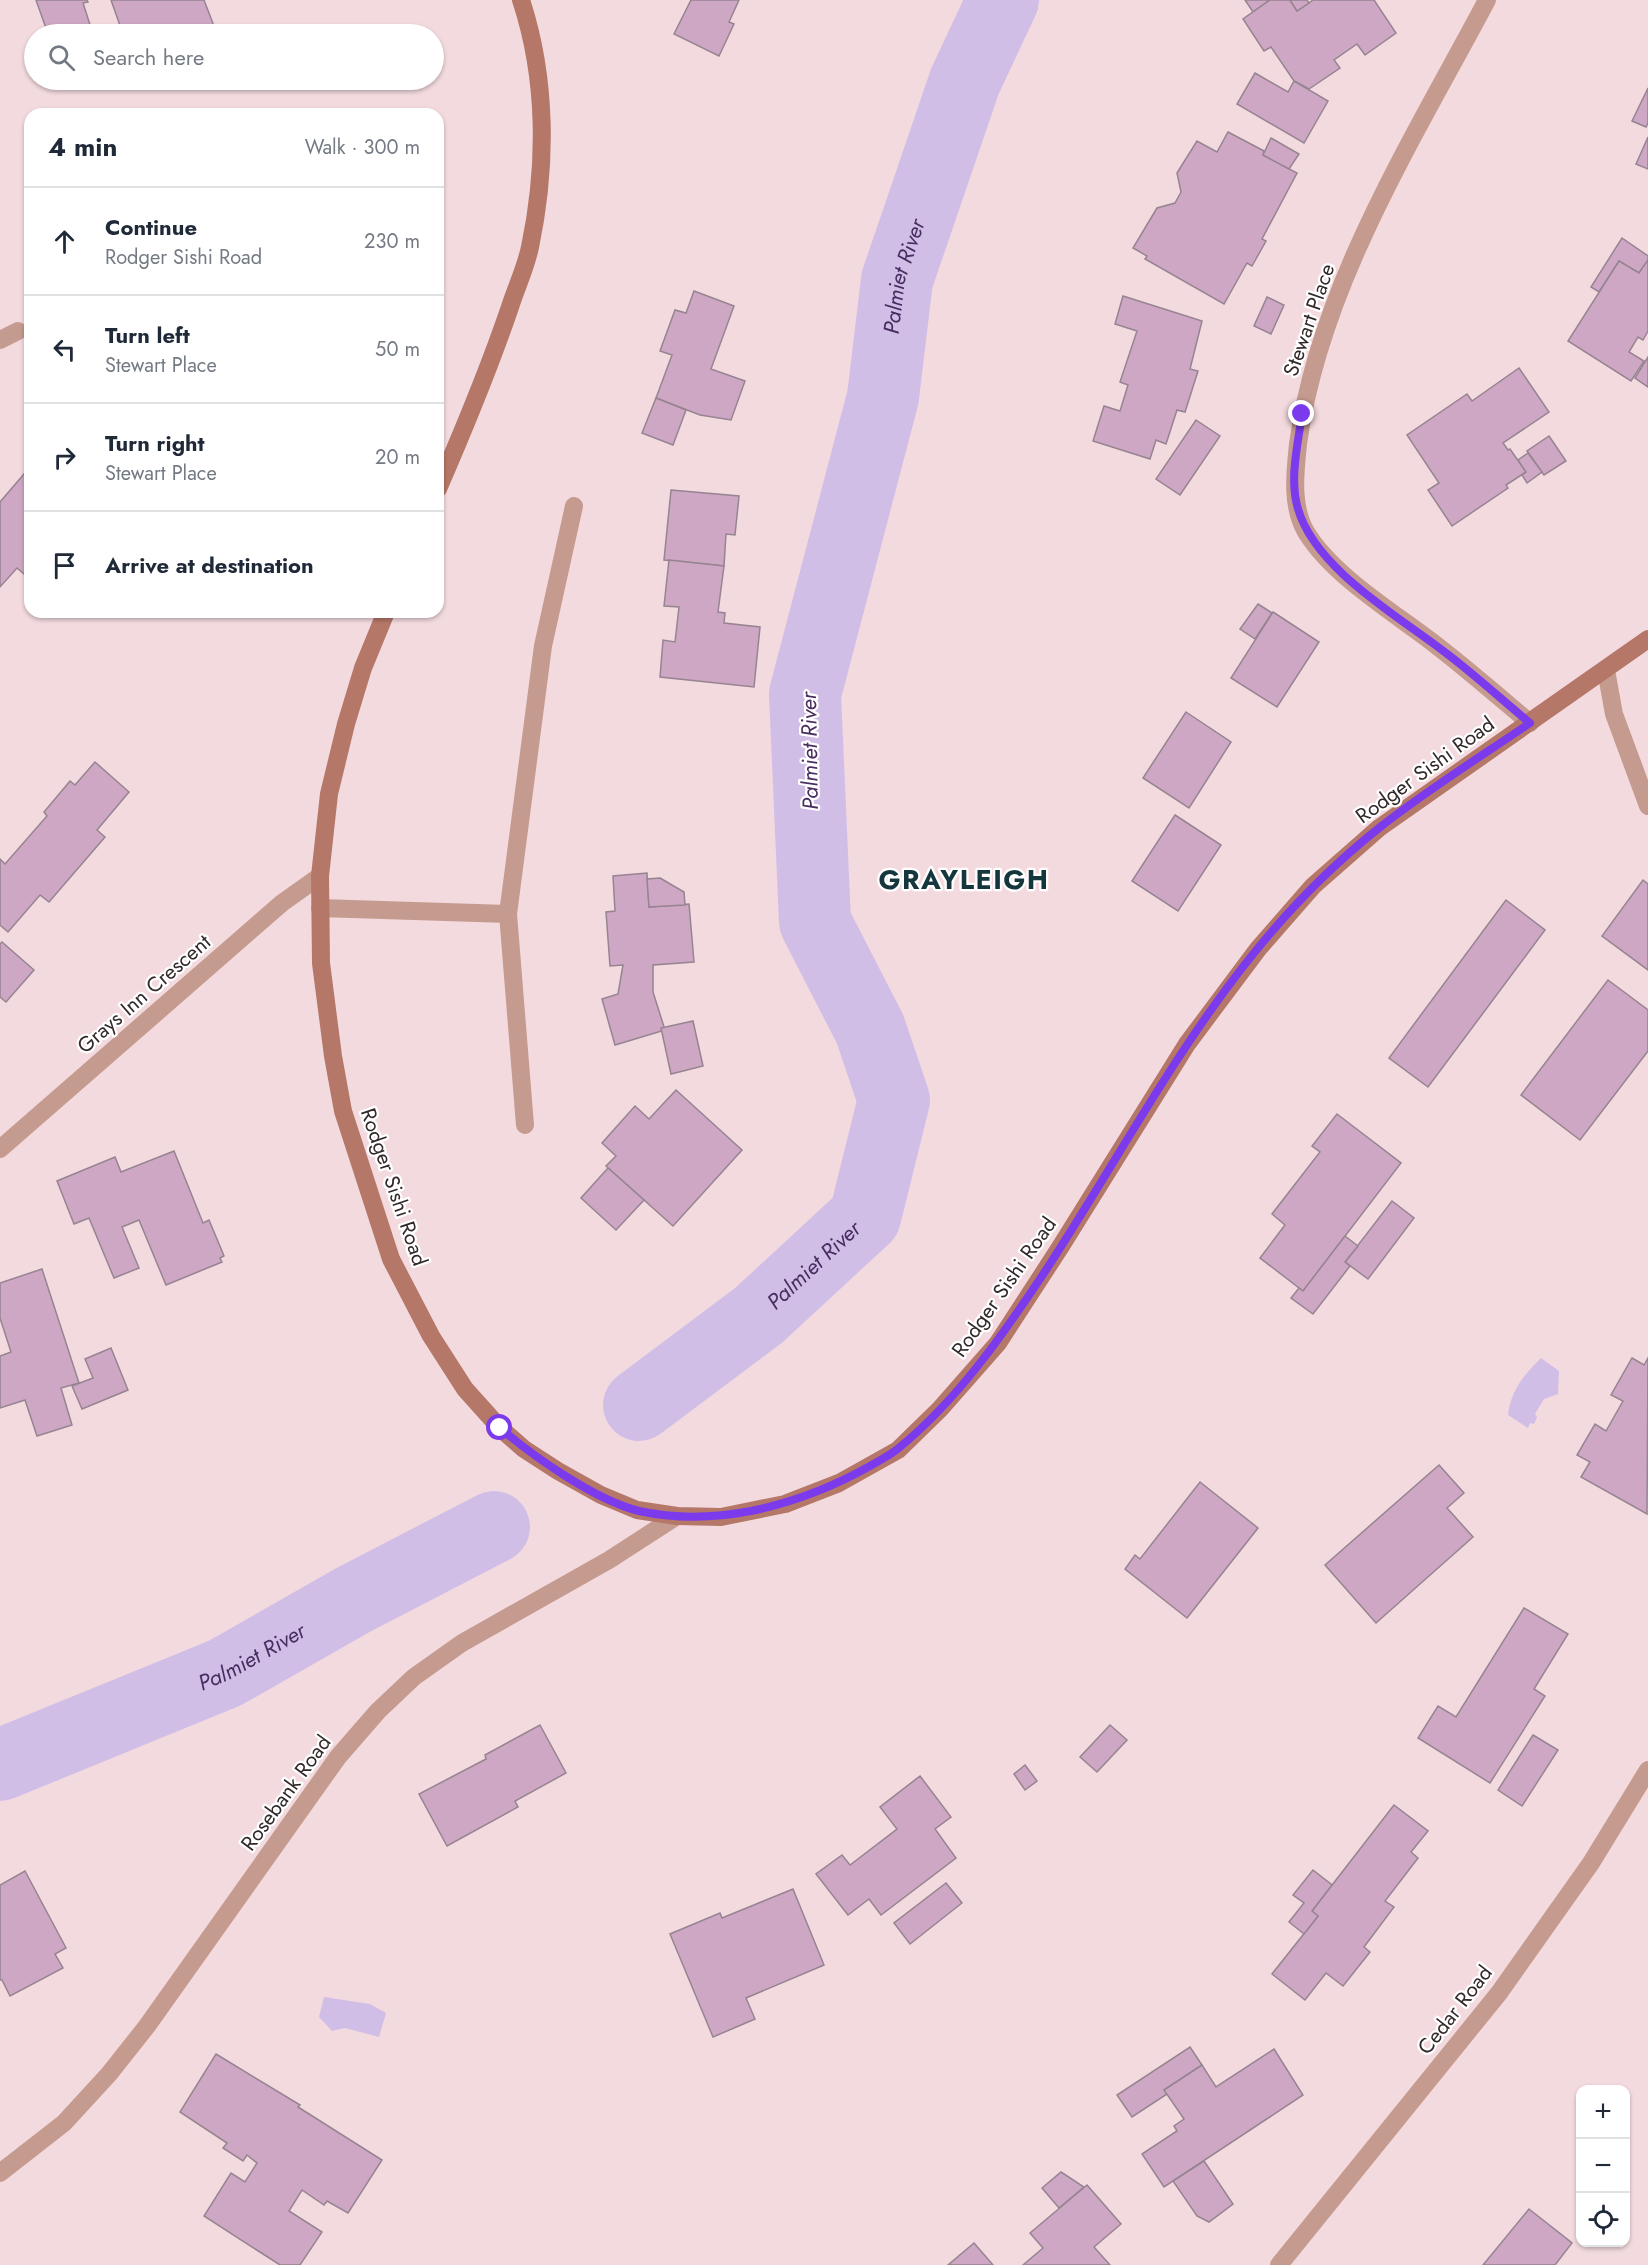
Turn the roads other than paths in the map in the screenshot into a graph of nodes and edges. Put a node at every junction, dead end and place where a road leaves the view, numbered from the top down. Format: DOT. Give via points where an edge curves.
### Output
graph roads {
  1 [pos="521,0"];
  2 [pos="1487,0"];
  3 [pos="18,331"];
  4 [pos="0,340"];
  5 [pos="444,475"];
  6 [pos="574,506"];
  7 [pos="384,618"];
  8 [pos="1648,639"];
  9 [pos="1606,670"];
  10 [pos="1530,723"];
  11 [pos="1648,806"];
  12 [pos="320,876"];
  13 [pos="320,908"];
  14 [pos="508,914"];
  15 [pos="525,1125"];
  16 [pos="0,1149"];
  17 [pos="677,1516"];
  18 [pos="1648,1770"];
  19 [pos="0,2173"];
  20 [pos="1279,2265"];
  1 -- 5 [label="main road" via="537,60 542,117 539,186 530,248 488,372"];
  2 -- 10 [label="street, Stewart Place" via="1382,198 1339,293 1302,414 1294,476 1297,507 1306,532 1344,575"];
  3 -- 4 [label="street"];
  6 -- 14 [label="street" via="543,646"];
  7 -- 12 [label="main road, Rodger Sishi Road" via="346,724 329,794"];
  8 -- 9 [label="main road, Rodger Sishi Road"];
  9 -- 10 [label="main road, Rodger Sishi Road"];
  9 -- 11 [label="street" via="1614,714"];
  10 -- 17 [label="main road, Rodger Sishi Road" via="1379,828 1313,886 1258,949 1187,1044 998,1343 898,1450 839,1483 785,1504 721,1516"];
  12 -- 13 [label="main road, Rodger Sishi Road"];
  12 -- 16 [label="street, Grays Inn Crescent" via="282,903"];
  13 -- 14 [label="street"];
  13 -- 17 [label="main road, Rodger Sishi Road" via="321,963 341,1100 391,1259 443,1353 465,1389 524,1449 602,1496 637,1510"];
  14 -- 15 [label="street"];
  17 -- 19 [label="street, Rosebank Road" via="609,1560 462,1643 414,1677 378,1711 338,1757 109,2074 64,2123"];
  18 -- 20 [label="street, Cedar Road" via="1591,1863 1499,1993"];
}
